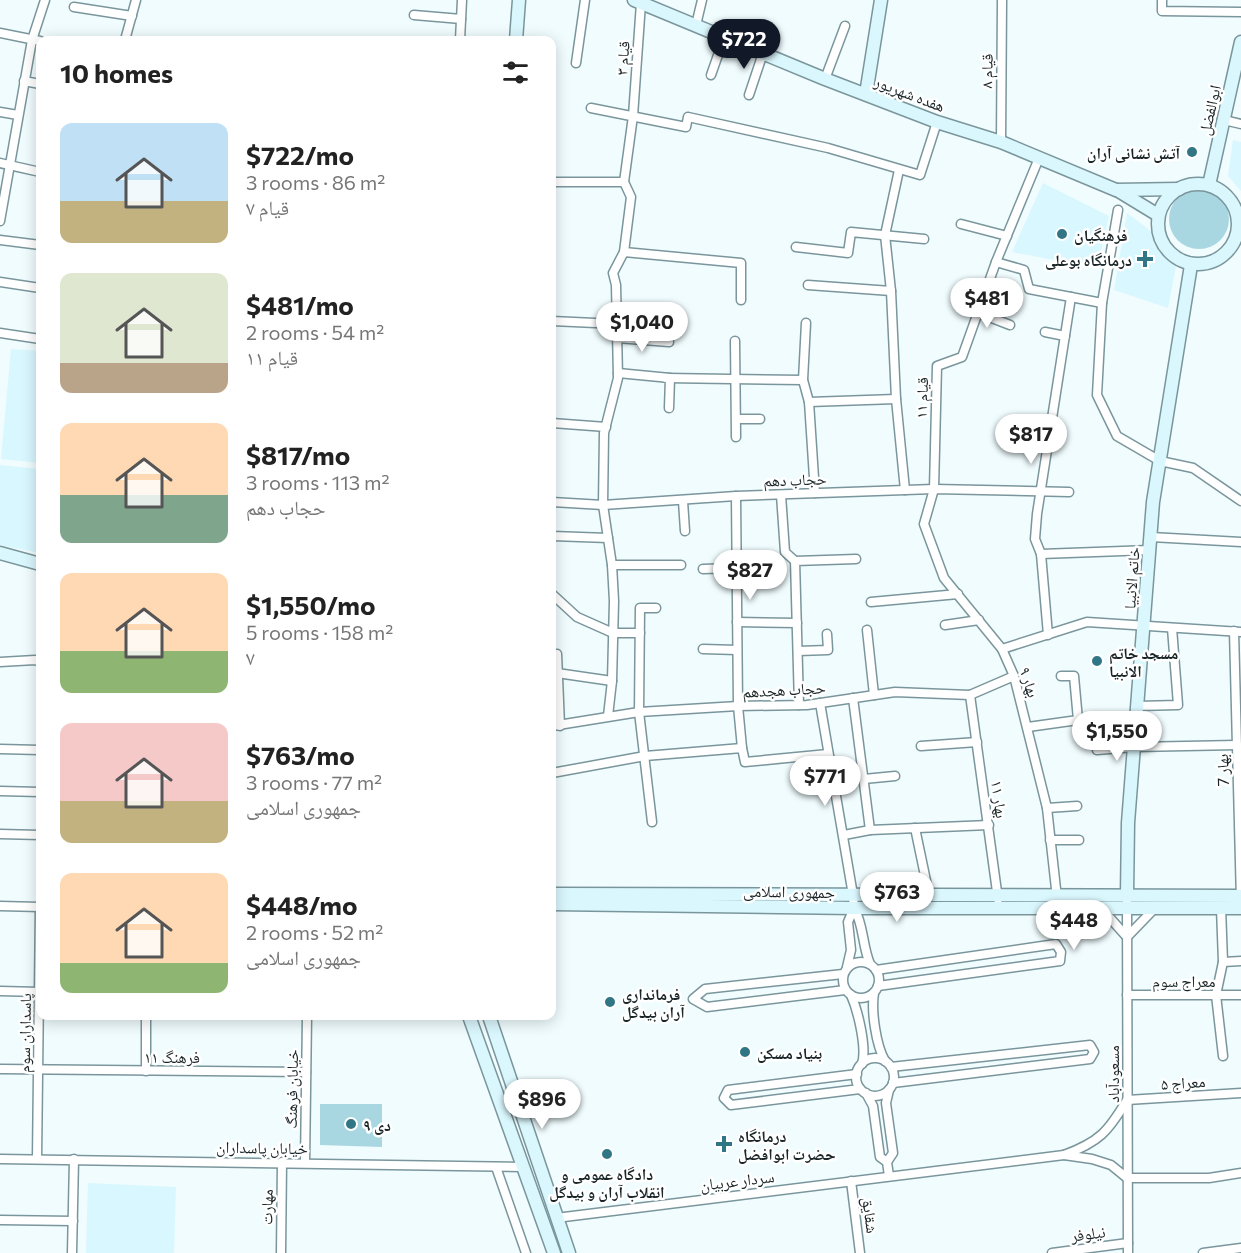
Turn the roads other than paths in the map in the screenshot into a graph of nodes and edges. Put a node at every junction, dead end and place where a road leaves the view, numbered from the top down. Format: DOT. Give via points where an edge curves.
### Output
graph roads {
  1 [pos="45,0"];
  2 [pos="136,0"];
  3 [pos="462,0"];
  4 [pos="519,0"];
  5 [pos="585,0"];
  6 [pos="702,0"];
  7 [pos="881,0"];
  8 [pos="1002,0"];
  9 [pos="1162,0"];
  10 [pos="638,1"];
  11 [pos="74,7"];
  12 [pos="1241,12"];
  13 [pos="414,15"];
  14 [pos="132,16"];
  15 [pos="461,19"];
  16 [pos="696,25"];
  17 [pos="844,26"];
  18 [pos="0,33"];
  19 [pos="37,36"];
  20 [pos="126,36"];
  21 [pos="459,36"];
  22 [pos="516,36"];
  23 [pos="724,38"];
  24 [pos="36,40"];
  25 [pos="1241,42"];
  26 [pos="764,53"];
  27 [pos="576,63"];
  28 [pos="711,75"];
  29 [pos="825,79"];
  30 [pos="24,81"];
  31 [pos="36,83"];
  32 [pos="866,94"];
  33 [pos="749,95"];
  34 [pos="591,108"];
  35 [pos="0,112"];
  36 [pos="18,115"];
  37 [pos="633,116"];
  38 [pos="1224,120"];
  39 [pos="938,122"];
  40 [pos="1241,124"];
  41 [pos="1001,142"];
  42 [pos="1039,158"];
  43 [pos="4,164"];
  44 [pos="899,170"];
  45 [pos="36,171"];
  46 [pos="556,182"];
  47 [pos="624,182"];
  48 [pos="1209,185"];
  49 [pos="1179,189"];
  50 [pos="1116,190"];
  51 [pos="1118,210"];
  52 [pos="1158,215"];
  53 [pos="0,221"];
  54 [pos="961,224"];
  55 [pos="885,235"];
  56 [pos="1007,236"];
  57 [pos="924,239"];
  58 [pos="0,240"];
  59 [pos="1238,241"];
  60 [pos="36,244"];
  61 [pos="796,247"];
  62 [pos="624,252"];
  63 [pos="996,262"];
  64 [pos="1191,264"];
  65 [pos="0,282"];
  66 [pos="808,285"];
  67 [pos="36,287"];
  68 [pos="891,291"];
  69 [pos="1071,297"];
  70 [pos="741,300"];
  71 [pos="1102,303"];
  72 [pos="979,313"];
  73 [pos="556,321"];
  74 [pos="806,322"];
  75 [pos="617,324"];
  76 [pos="1010,325"];
  77 [pos="1045,332"];
  78 [pos="0,333"];
  79 [pos="1065,336"];
  80 [pos="36,338"];
  81 [pos="617,338"];
  82 [pos="735,341"];
  83 [pos="669,342"];
  84 [pos="618,373"];
  85 [pos="666,378"];
  86 [pos="735,378"];
  87 [pos="803,380"];
  88 [pos="896,399"];
  89 [pos="809,402"];
  90 [pos="669,408"];
  91 [pos="737,419"];
  92 [pos="760,419"];
  93 [pos="556,423"];
  94 [pos="606,427"];
  95 [pos="736,437"];
  96 [pos="1160,460"];
  97 [pos="934,489"];
  98 [pos="905,490"];
  99 [pos="1040,492"];
  100 [pos="1069,492"];
  101 [pos="815,494"];
  102 [pos="781,495"];
  103 [pos="736,496"];
  104 [pos="683,501"];
  105 [pos="1241,501"];
  106 [pos="556,502"];
  107 [pos="603,505"];
  108 [pos="685,531"];
  109 [pos="556,536"];
  110 [pos="1151,537"];
  111 [pos="608,538"];
  112 [pos="1241,542"];
  113 [pos="1150,550"];
  114 [pos="0,553"];
  115 [pos="1041,554"];
  116 [pos="856,559"];
  117 [pos="795,561"];
  118 [pos="36,563"];
  119 [pos="612,565"];
  120 [pos="681,565"];
  121 [pos="736,568"];
  122 [pos="703,569"];
  123 [pos="958,594"];
  124 [pos="556,598"];
  125 [pos="871,602"];
  126 [pos="656,608"];
  127 [pos="979,620"];
  128 [pos="737,622"];
  129 [pos="797,623"];
  130 [pos="945,624"];
  131 [pos="1144,626"];
  132 [pos="1172,628"];
  133 [pos="867,630"];
  134 [pos="1237,631"];
  135 [pos="613,633"];
  136 [pos="640,633"];
  137 [pos="827,634"];
  138 [pos="1048,635"];
  139 [pos="703,648"];
  140 [pos="1002,649"];
  141 [pos="737,650"];
  142 [pos="798,651"];
  143 [pos="557,654"];
  144 [pos="0,662"];
  145 [pos="36,662"];
  146 [pos="557,673"];
  147 [pos="1014,676"];
  148 [pos="1061,676"];
  149 [pos="556,680"];
  150 [pos="612,681"];
  151 [pos="874,695"];
  152 [pos="970,695"];
  153 [pos="853,698"];
  154 [pos="820,703"];
  155 [pos="799,705"];
  156 [pos="738,706"];
  157 [pos="1137,706"];
  158 [pos="639,712"];
  159 [pos="608,716"];
  160 [pos="556,726"];
  161 [pos="1028,727"];
  162 [pos="977,742"];
  163 [pos="1237,745"];
  164 [pos="921,746"];
  165 [pos="1134,747"];
  166 [pos="742,748"];
  167 [pos="0,749"];
  168 [pos="36,750"];
  169 [pos="1097,750"];
  170 [pos="828,754"];
  171 [pos="645,756"];
  172 [pos="556,772"];
  173 [pos="895,776"];
  174 [pos="864,779"];
  175 [pos="0,791"];
  176 [pos="36,792"];
  177 [pos="1077,806"];
  178 [pos="1047,808"];
  179 [pos="652,822"];
  180 [pos="989,825"];
  181 [pos="915,828"];
  182 [pos="870,830"];
  183 [pos="0,834"];
  184 [pos="36,835"];
  185 [pos="844,835"];
  186 [pos="1050,840"];
  187 [pos="1079,840"];
  188 [pos="556,894"];
  189 [pos="853,894"];
  190 [pos="929,895"];
  191 [pos="1241,896"];
  192 [pos="1057,901"];
  193 [pos="999,902"];
  194 [pos="1127,902"];
  195 [pos="556,904"];
  196 [pos="0,906"];
  197 [pos="36,907"];
  198 [pos="1101,907"];
  199 [pos="1155,907"];
  200 [pos="854,908"];
  201 [pos="1221,908"];
  202 [pos="1241,908"];
  203 [pos="1127,937"];
  204 [pos="1241,961"];
  205 [pos="1223,962"];
  206 [pos="873,967"];
  207 [pos="845,970"];
  208 [pos="876,989"];
  209 [pos="0,991"];
  210 [pos="36,992"];
  211 [pos="848,993"];
  212 [pos="1127,994"];
  213 [pos="1216,995"];
  214 [pos="1241,995"];
  215 [pos="39,1020"];
  216 [pos="146,1020"];
  217 [pos="307,1020"];
  218 [pos="470,1020"];
  219 [pos="490,1020"];
  220 [pos="1223,1056"];
  221 [pos="862,1064"];
  222 [pos="888,1065"];
  223 [pos="0,1069"];
  224 [pos="38,1070"];
  225 [pos="146,1071"];
  226 [pos="306,1072"];
  227 [pos="857,1074"];
  228 [pos="891,1087"];
  229 [pos="863,1091"];
  230 [pos="1241,1093"];
  231 [pos="1127,1100"];
  232 [pos="1064,1155"];
  233 [pos="0,1159"];
  234 [pos="37,1159"];
  235 [pos="74,1159"];
  236 [pos="282,1162"];
  237 [pos="304,1162"];
  238 [pos="887,1162"];
  239 [pos="496,1167"];
  240 [pos="524,1167"];
  241 [pos="1241,1173"];
  242 [pos="889,1176"];
  243 [pos="1127,1178"];
  244 [pos="851,1181"];
  245 [pos="556,1218"];
  246 [pos="0,1220"];
  247 [pos="73,1221"];
  248 [pos="1128,1243"];
  249 [pos="1241,1248"];
  250 [pos="72,1253"];
  251 [pos="281,1253"];
  252 [pos="525,1253"];
  253 [pos="554,1253"];
  254 [pos="569,1253"];
  255 [pos="860,1253"];
  256 [pos="1052,1253"];
  257 [pos="1128,1253"];
  258 [pos="1203,1253"];
  1 -- 19 [label="street"];
  2 -- 14 [label="street"];
  3 -- 15 [label="street"];
  4 -- 22 [label="street"];
  5 -- 27 [label="street"];
  6 -- 16 [label="street"];
  7 -- 32 [label="street"];
  8 -- 41 [label="street, قیام ۸"];
  9 -- 12 [label="street" via="1162,12"];
  10 -- 16 [label="street, هفده شهریور"];
  10 -- 37 [label="street, قیام ۳"];
  11 -- 14 [label="street"];
  13 -- 15 [label="street"];
  14 -- 20 [label="street"];
  15 -- 21 [label="street"];
  16 -- 23 [label="street, هفده شهریور"];
  17 -- 29 [label="street"];
  18 -- 24 [label="street"];
  23 -- 26 [label="street, هفده شهریور"];
  23 -- 28 [label="street"];
  24 -- 30 [label="street"];
  25 -- 38 [label="street, ابوالفضل"];
  26 -- 29 [label="street, هفده شهریور"];
  26 -- 33 [label="street"];
  29 -- 32 [label="street, هفده شهریور"];
  30 -- 31 [label="street"];
  30 -- 36 [label="street"];
  32 -- 39 [label="street, هفده شهریور"];
  34 -- 37 [label="street"];
  35 -- 36 [label="street"];
  36 -- 43 [label="street"];
  37 -- 44 [label="street" via="686,127 688,117 828,148"];
  37 -- 47 [label="street, قیام ۳"];
  38 -- 40 [label="street"];
  38 -- 48 [label="street, ابوالفضل"];
  39 -- 41 [label="street, هفده شهریور"];
  39 -- 44 [label="street" via="920,175"];
  41 -- 42 [label="street, هفده شهریور"];
  42 -- 50 [label="street, هفده شهریور"];
  42 -- 56 [label="street, قیام ۱۱"];
  43 -- 45 [label="street"];
  43 -- 53 [label="street"];
  44 -- 55 [label="street"];
  46 -- 47 [label="street"];
  47 -- 62 [label="street" via="632,197"];
  48 -- 49 [label="street"];
  48 -- 59 [label="street" via="1226,196 1237,213"];
  49 -- 50 [label="street, هفده شهریور"];
  49 -- 52 [label="street" via="1163,203"];
  50 -- 52 [label="street"];
  51 -- 71 [label="street"];
  52 -- 64 [label="street" via="1157,228 1168,252"];
  54 -- 56 [label="street"];
  55 -- 57 [label="street"];
  55 -- 61 [label="street" via="850,232 848,253"];
  55 -- 68 [label="street"];
  56 -- 63 [label="street, قیام ۱۱"];
  58 -- 60 [label="street"];
  59 -- 64 [label="street" via="1218,260 1205,265"];
  62 -- 70 [label="street" via="741,263"];
  62 -- 75 [label="street" via="613,273"];
  63 -- 69 [label="street" via="1024,270 1029,289"];
  63 -- 72 [label="street, قیام ۱۱"];
  64 -- 96 [label="street, خاتم الانبیا"];
  65 -- 67 [label="street"];
  66 -- 68 [label="street"];
  68 -- 88 [label="street"];
  69 -- 71 [label="street"];
  69 -- 79 [label="street"];
  71 -- 96 [label="street" via="1096,395 1117,436"];
  72 -- 76 [label="street"];
  72 -- 97 [label="street, قیام ۱۱" via="962,357 937,366"];
  73 -- 75 [label="street"];
  74 -- 87 [label="street"];
  75 -- 81 [label="street"];
  77 -- 79 [label="street"];
  78 -- 80 [label="street"];
  79 -- 99 [label="street"];
  81 -- 83 [label="street"];
  81 -- 84 [label="street"];
  82 -- 86 [label="street"];
  84 -- 85 [label="street"];
  84 -- 94 [label="street"];
  85 -- 86 [label="street"];
  85 -- 90 [label="street" via="670,378"];
  86 -- 87 [label="street"];
  86 -- 91 [label="street"];
  87 -- 89 [label="street"];
  88 -- 89 [label="street"];
  88 -- 98 [label="street"];
  89 -- 101 [label="street"];
  91 -- 92 [label="street"];
  91 -- 95 [label="street"];
  93 -- 94 [label="street"];
  94 -- 107 [label="street"];
  96 -- 105 [label="street" via="1193,468"];
  96 -- 110 [label="street, خاتم الانبیا"];
  97 -- 98 [label="street, حجاب دهم"];
  97 -- 99 [label="street, حجاب دهم"];
  97 -- 123 [label="street, بهار ۹" via="924,524 944,578"];
  98 -- 101 [label="street, حجاب دهم"];
  99 -- 100 [label="street, حجاب دهم"];
  99 -- 115 [label="street" via="1035,539"];
  101 -- 102 [label="street, حجاب دهم"];
  102 -- 103 [label="street, حجاب دهم"];
  102 -- 117 [label="street" via="785,552"];
  103 -- 104 [label="street, حجاب دهم"];
  103 -- 121 [label="street"];
  104 -- 107 [label="street, حجاب دهم"];
  104 -- 108 [label="street"];
  106 -- 107 [label="street, حجاب دهم"];
  107 -- 111 [label="street"];
  109 -- 111 [label="street"];
  110 -- 112 [label="street"];
  110 -- 113 [label="street, خاتم الانبیا"];
  111 -- 119 [label="street"];
  113 -- 115 [label="street"];
  113 -- 131 [label="street, خاتم الانبیا"];
  114 -- 118 [label="street"];
  115 -- 138 [label="street"];
  116 -- 117 [label="street"];
  117 -- 129 [label="street"];
  119 -- 120 [label="street"];
  119 -- 135 [label="street"];
  121 -- 122 [label="street"];
  121 -- 128 [label="street"];
  123 -- 125 [label="street"];
  123 -- 127 [label="street, بهار ۹"];
  124 -- 135 [label="street" via="577,617"];
  126 -- 136 [label="street" via="640,608"];
  127 -- 130 [label="street"];
  127 -- 140 [label="street, بهار ۹"];
  128 -- 129 [label="street"];
  128 -- 141 [label="street"];
  129 -- 142 [label="street"];
  131 -- 132 [label="street"];
  131 -- 138 [label="street" via="1087,622"];
  131 -- 157 [label="street, خاتم الانبیا"];
  132 -- 134 [label="street"];
  132 -- 157 [label="street" via="1178,705"];
  133 -- 151 [label="street"];
  134 -- 163 [label="street, بهار 7"];
  135 -- 136 [label="street"];
  135 -- 150 [label="street"];
  136 -- 158 [label="street"];
  137 -- 142 [label="street" via="828,650"];
  138 -- 140 [label="street"];
  139 -- 141 [label="street"];
  140 -- 147 [label="street, بهار ۹"];
  141 -- 156 [label="street"];
  142 -- 155 [label="street"];
  143 -- 146 [label="street"];
  144 -- 145 [label="street"];
  146 -- 149 [label="street"];
  146 -- 150 [label="street"];
  147 -- 152 [label="street, حجاب هجدهم"];
  147 -- 161 [label="street, بهار ۹"];
  148 -- 161 [label="street" via="1074,676 1078,720"];
  150 -- 159 [label="street"];
  151 -- 152 [label="street, حجاب هجدهم"];
  151 -- 153 [label="street, حجاب هجدهم"];
  152 -- 162 [label="street, بهار ۱۱"];
  153 -- 154 [label="street, حجاب هجدهم"];
  153 -- 174 [label="street"];
  154 -- 155 [label="street, حجاب هجدهم"];
  154 -- 170 [label="street"];
  155 -- 156 [label="street, حجاب هجدهم"];
  156 -- 158 [label="street, حجاب هجدهم"];
  156 -- 166 [label="street"];
  157 -- 165 [label="street, خاتم الانبیا"];
  158 -- 159 [label="street, حجاب هجدهم"];
  158 -- 171 [label="street"];
  159 -- 160 [label="street, حجاب هجدهم"];
  161 -- 178 [label="street, بهار ۹"];
  162 -- 164 [label="street"];
  162 -- 180 [label="street, بهار ۱۱"];
  163 -- 165 [label="street"];
  163 -- 191 [label="street, بهار 7"];
  165 -- 169 [label="street"];
  165 -- 194 [label="street, خاتم الانبیا"];
  166 -- 170 [label="street" via="745,762"];
  166 -- 171 [label="street"];
  167 -- 168 [label="street"];
  170 -- 185 [label="street"];
  171 -- 172 [label="street"];
  171 -- 179 [label="street"];
  173 -- 174 [label="street"];
  174 -- 182 [label="street"];
  175 -- 176 [label="street"];
  177 -- 178 [label="street"];
  178 -- 186 [label="street, بهار ۹"];
  180 -- 181 [label="street"];
  180 -- 193 [label="street, بهار ۱۱"];
  181 -- 182 [label="street"];
  181 -- 190 [label="street"];
  182 -- 185 [label="street"];
  183 -- 184 [label="street"];
  185 -- 189 [label="street"];
  186 -- 187 [label="street"];
  186 -- 192 [label="street, بهار ۹"];
  188 -- 189 [label="street, جمهوری اسلامی"];
  189 -- 190 [label="street, جمهوری اسلامی"];
  189 -- 200 [label="street"];
  190 -- 193 [label="street, جمهوری اسلامی"];
  191 -- 194 [label="street, جمهوری اسلامی"];
  191 -- 202 [label="street, بهار 7"];
  192 -- 193 [label="street, جمهوری اسلامی"];
  192 -- 194 [label="street, جمهوری اسلامی"];
  192 -- 198 [label="street, جمهوری اسلامی"];
  193 -- 200 [label="street, جمهوری اسلامی"];
  194 -- 198 [label="street, جمهوری اسلامی"];
  194 -- 199 [label="street, جمهوری اسلامی"];
  194 -- 203 [label="street, مسعودآباد"];
  195 -- 200 [label="street, جمهوری اسلامی"];
  196 -- 197 [label="street"];
  198 -- 203 [label="street"];
  199 -- 201 [label="street, جمهوری اسلامی"];
  199 -- 203 [label="street"];
  200 -- 206 [label="street" via="861,920 864,949"];
  200 -- 207 [label="street" via="848,922 851,950"];
  201 -- 202 [label="street, جمهوری اسلامی"];
  201 -- 205 [label="street"];
  203 -- 212 [label="street, مسعودآباد"];
  204 -- 205 [label="street"];
  205 -- 213 [label="street"];
  206 -- 207 [label="street" via="858,962"];
  206 -- 208 [label="street" via="878,975"];
  206 -- 208 [label="street" via="1056,944 1061,952 1060,961"];
  207 -- 211 [label="street" via="842,979"];
  207 -- 211 [label="street" via="705,989 693,999 707,1007"];
  208 -- 211 [label="street" via="863,998"];
  208 -- 222 [label="street" via="872,1002 880,1052"];
  209 -- 210 [label="street"];
  211 -- 221 [label="street" via="855,1004 865,1055"];
  212 -- 213 [label="street, معراج سوم"];
  212 -- 231 [label="street, مسعودآباد"];
  213 -- 214 [label="street, معراج سوم"];
  213 -- 220 [label="street"];
  215 -- 224 [label="street, پاسداران سوم"];
  216 -- 225 [label="street"];
  217 -- 226 [label="street, خیابان فرهنگ"];
  218 -- 240 [label="street"];
  219 -- 245 [label="street"];
  221 -- 222 [label="street" via="873,1059"];
  221 -- 227 [label="street"];
  222 -- 228 [label="street" via="893,1072"];
  222 -- 228 [label="street" via="1090,1045 1094,1052 1090,1059"];
  223 -- 224 [label="street, فرهنگ ۱۱"];
  224 -- 225 [label="street, فرهنگ ۱۱"];
  224 -- 234 [label="street, پاسداران سوم"];
  225 -- 226 [label="street, فرهنگ ۱۱"];
  226 -- 237 [label="street, خیابان فرهنگ"];
  227 -- 229 [label="street"];
  227 -- 229 [label="street" via="728,1090 724,1098 731,1104"];
  228 -- 229 [label="street" via="878,1096"];
  228 -- 238 [label="street" via="886,1103 893,1153"];
  229 -- 238 [label="street" via="873,1106 880,1157"];
  230 -- 231 [label="street, معراج ۵"];
  231 -- 232 [label="street" via="1112,1125 1088,1146"];
  231 -- 243 [label="street, مسعودآباد"];
  232 -- 242 [label="street, سردار عربیان"];
  232 -- 243 [label="street" via="1111,1165"];
  233 -- 234 [label="street, خیابان پاسداران"];
  234 -- 235 [label="street, خیابان پاسداران"];
  235 -- 236 [label="street, خیابان پاسداران"];
  235 -- 247 [label="street"];
  236 -- 237 [label="street, خیابان پاسداران"];
  236 -- 251 [label="street, مهارت"];
  237 -- 239 [label="street, خیابان پاسداران"];
  238 -- 242 [label="street"];
  239 -- 240 [label="street, خیابان پاسداران"];
  239 -- 252 [label="street"];
  240 -- 253 [label="street"];
  241 -- 243 [label="street" via="1209,1178"];
  242 -- 244 [label="street, سردار عربیان"];
  243 -- 248 [label="street, مسعودآباد"];
  244 -- 245 [label="street, سردار عربیان"];
  244 -- 255 [label="street, شقایق"];
  245 -- 254 [label="street"];
  246 -- 247 [label="street"];
  247 -- 250 [label="street"];
  248 -- 256 [label="street, نیلوفر"];
  248 -- 257 [label="street, مسعودآباد"];
  249 -- 258 [label="street"];
}
